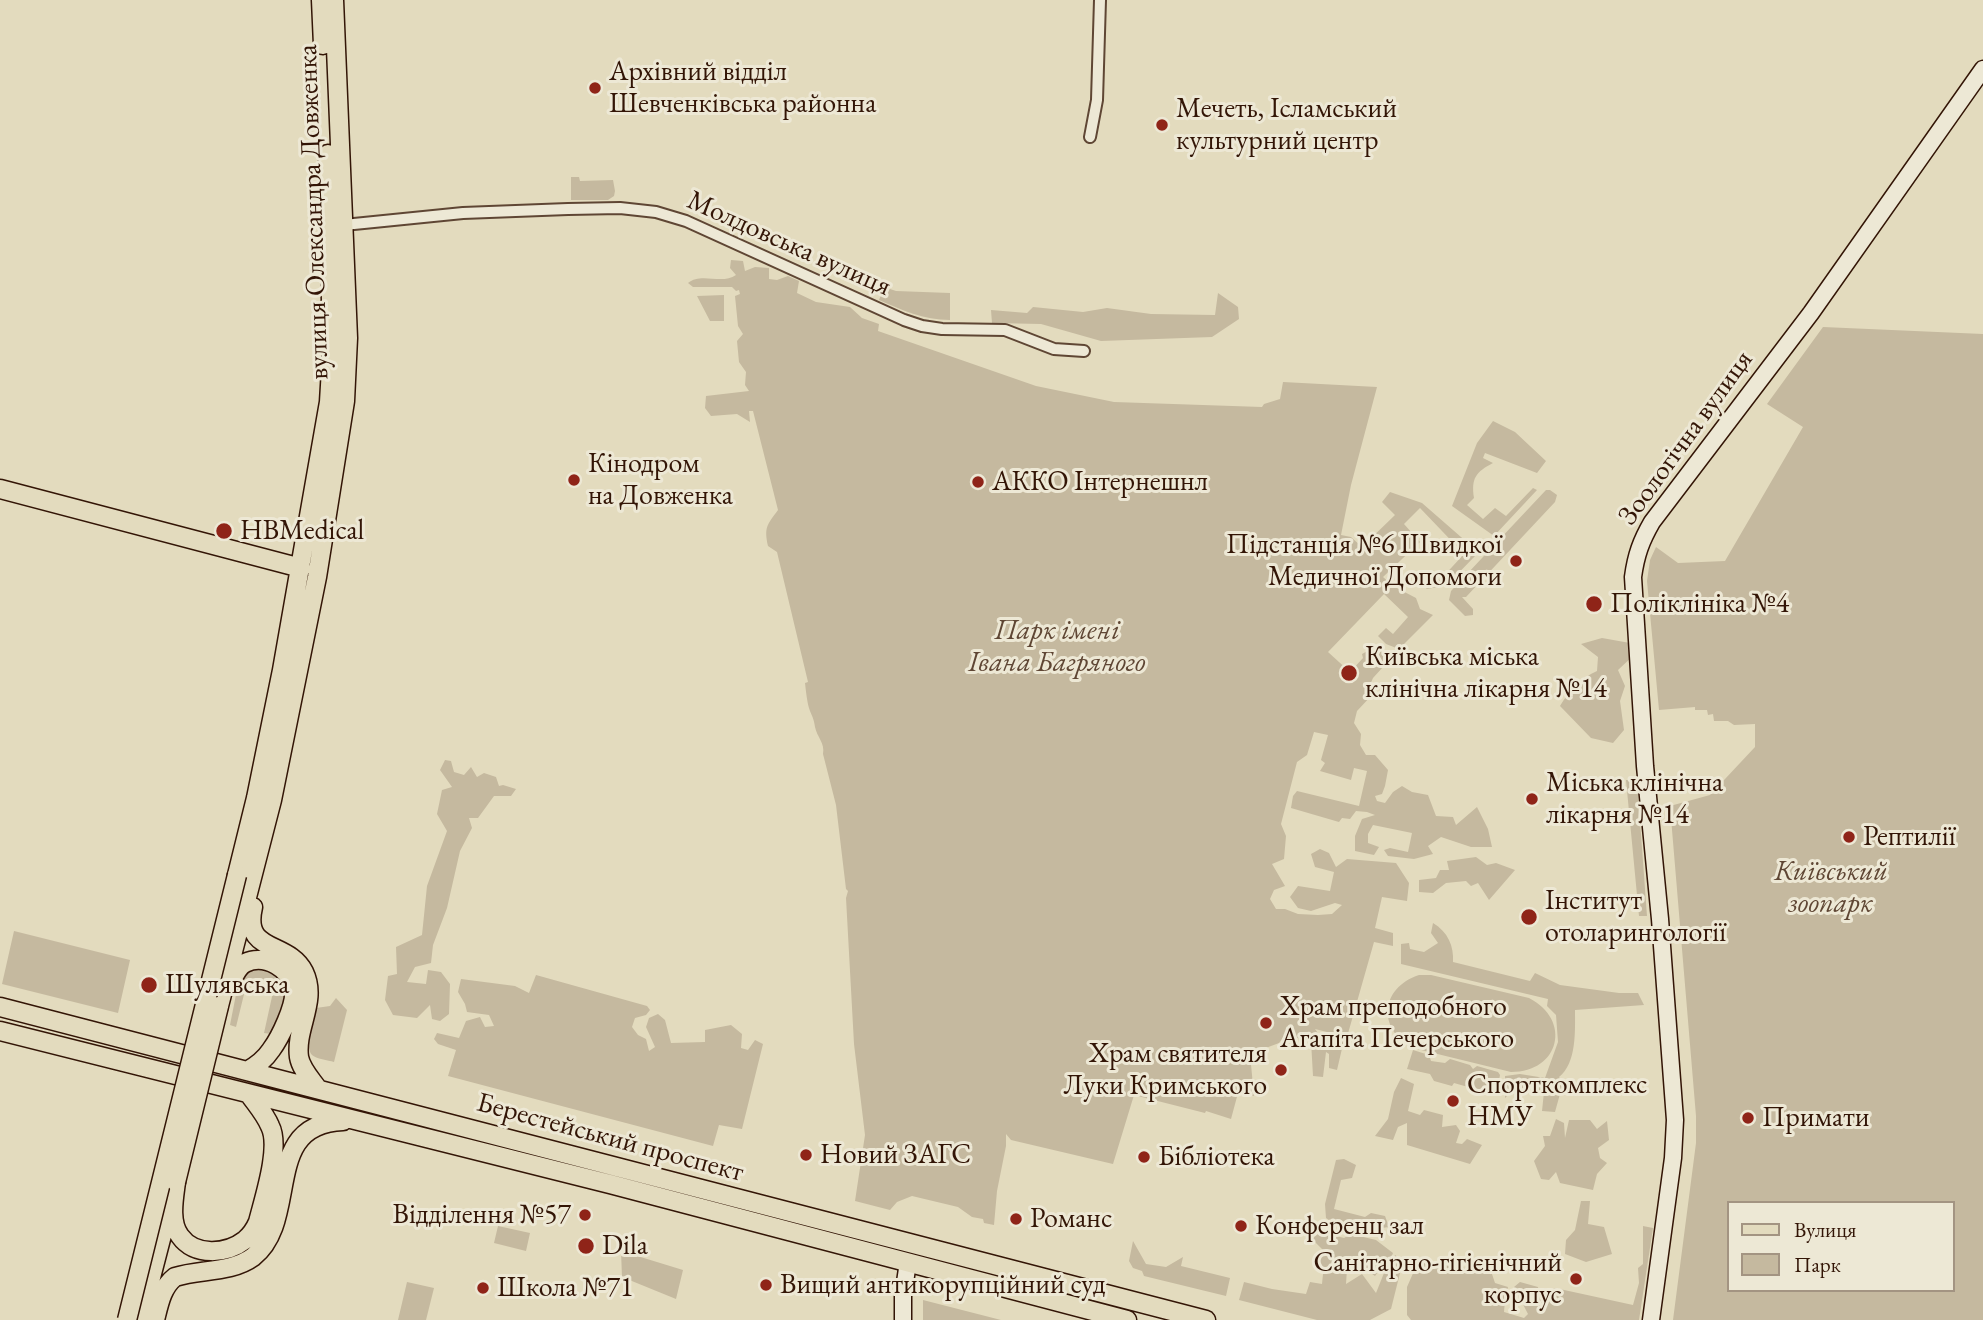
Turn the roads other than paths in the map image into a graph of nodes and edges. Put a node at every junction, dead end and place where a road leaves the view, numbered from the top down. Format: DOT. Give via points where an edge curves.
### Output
graph roads {
  1 [pos="321,0"];
  2 [pos="334,0"];
  3 [pos="1100,0"];
  4 [pos="1983,69"];
  5 [pos="1090,137"];
  6 [pos="344,225"];
  7 [pos="1084,351"];
  8 [pos="0,489"];
  9 [pos="301,568"];
  10 [pos="272,800"];
  11 [pos="244,875"];
  12 [pos="219,1006"];
  13 [pos="0,1007"];
  14 [pos="0,1031"];
  15 [pos="247,1071"];
  16 [pos="318,1089"];
  17 [pos="249,1094"];
  18 [pos="358,1121"];
  19 [pos="176,1182"];
  20 [pos="908,1262"];
  21 [pos="127,1320"];
  22 [pos="141,1320"];
  23 [pos="155,1320"];
  24 [pos="903,1320"];
  25 [pos="1127,1320"];
  26 [pos="1206,1320"];
  27 [pos="1651,1320"];
  1 -- 9 [label="main road, вулиця Олександра Довженка" via="332,365"];
  2 -- 6 [label="main road, вулиця Олександра Довженка"];
  3 -- 5 [label="street" via="1097,100"];
  4 -- 27 [label="street, Зоологічна вулиця" via="1811,313 1652,522 1636,555 1633,577 1645,766 1675,1120"];
  6 -- 7 [label="street, Молдовська вулиця" via="515,210 656,212 686,221 922,326 1005,330 1054,349"];
  6 -- 10 [label="main road, вулиця Олександра Довженка" via="345,401 317,577"];
  8 -- 9 [label="main road"];
  9 -- 11 [label="main road, вулиця Олександра Довженка"];
  10 -- 11 [label="main road, вулиця Олександра Довженка"];
  10 -- 16 [label="main road" via="252,930 303,971 308,1005 300,1060"];
  11 -- 12 [label="main road"];
  11 -- 21 [label="main road, bridge"];
  12 -- 15 [label="main road" via="246,962 268,961 278,966 294,989 295,998 272,1050"];
  12 -- 19 [label="main road, bridge"];
  13 -- 15 [label="main road, Берестейський проспект"];
  14 -- 17 [label="main road, Берестейський проспект"];
  15 -- 16 [label="main road, Берестейський проспект"];
  16 -- 26 [label="main road, Берестейський проспект"];
  17 -- 18 [label="main road, Берестейський проспект"];
  17 -- 19 [label="main road" via="271,1126 274,1139 253,1232 246,1240 218,1251 191,1247 175,1225"];
  18 -- 20 [label="main road, Берестейський проспект"];
  18 -- 23 [label="main road" via="316,1126 304,1134 290,1154 274,1224 262,1248 237,1266 175,1277 167,1283"];
  19 -- 22 [label="main road"];
  20 -- 24 [label="street"];
  20 -- 25 [label="main road, Берестейський проспект"];
}
